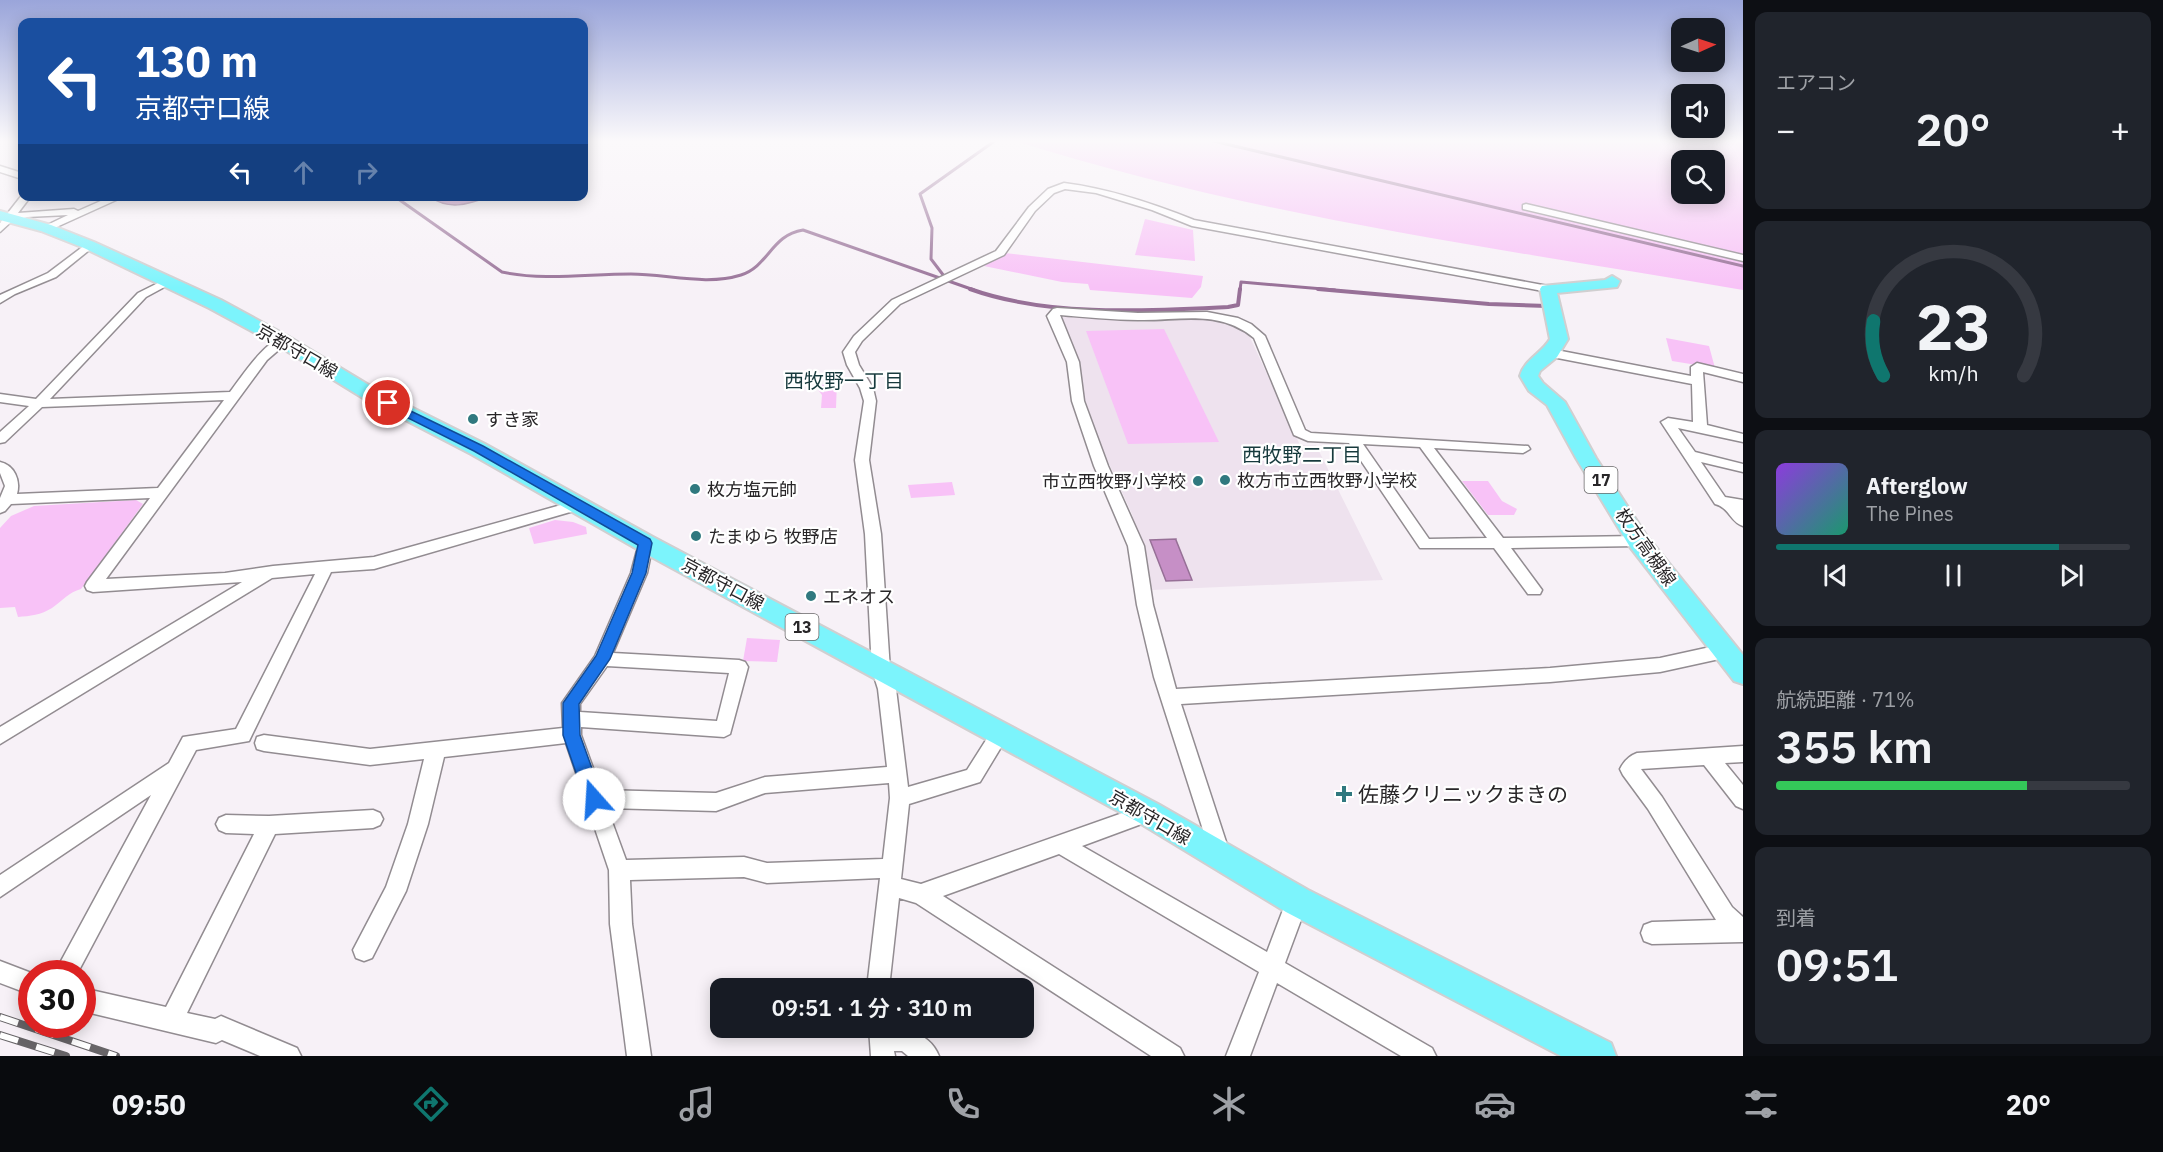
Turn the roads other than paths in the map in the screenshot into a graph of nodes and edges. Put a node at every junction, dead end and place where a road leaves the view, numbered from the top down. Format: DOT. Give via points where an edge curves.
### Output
graph roads {
  1 [pos="1055,189"];
  2 [pos="1094,189"];
  3 [pos="22,201"];
  4 [pos="109,201"];
  5 [pos="1526,207"];
  6 [pos="84,212"];
  7 [pos="4,221"];
  8 [pos="46,228"];
  9 [pos="89,245"];
  10 [pos="1743,258"];
  11 [pos="1612,281"];
  12 [pos="166,282"];
  13 [pos="1548,289"];
  14 [pos="0,300"];
  15 [pos="283,341"];
  16 [pos="1551,353"];
  17 [pos="1743,378"];
  18 [pos="1698,381"];
  19 [pos="233,396"];
  20 [pos="0,399"];
  21 [pos="39,403"];
  22 [pos="1700,427"];
  23 [pos="1743,438"];
  24 [pos="0,439"];
  25 [pos="1353,440"];
  26 [pos="1424,444"];
  27 [pos="1523,449"];
  28 [pos="1690,455"];
  29 [pos="0,466"];
  30 [pos="1743,468"];
  31 [pos="160,493"];
  32 [pos="4,504"];
  33 [pos="1736,504"];
  34 [pos="579,505"];
  35 [pos="1743,521"];
  36 [pos="1638,541"];
  37 [pos="645,543"];
  38 [pos="1499,543"];
  39 [pos="326,569"];
  40 [pos="273,572"];
  41 [pos="1534,590"];
  42 [pos="602,659"];
  43 [pos="1736,664"];
  44 [pos="881,670"];
  45 [pos="1169,697"];
  46 [pos="572,727"];
  47 [pos="1000,734"];
  48 [pos="0,736"];
  49 [pos="264,743"];
  50 [pos="436,749"];
  51 [pos="1743,754"];
  52 [pos="1709,757"];
  53 [pos="176,768"];
  54 [pos="898,774"];
  55 [pos="900,798"];
  56 [pos="594,799"];
  57 [pos="1743,800"];
  58 [pos="1148,813"];
  59 [pos="373,819"];
  60 [pos="226,825"];
  61 [pos="269,825"];
  62 [pos="1062,845"];
  63 [pos="1222,860"];
  64 [pos="619,870"];
  65 [pos="891,877"];
  66 [pos="0,887"];
  67 [pos="921,894"];
  68 [pos="1297,902"];
  69 [pos="1742,930"];
  70 [pos="1652,933"];
  71 [pos="364,950"];
  72 [pos="73,960"];
  73 [pos="1272,968"];
  74 [pos="0,972"];
  75 [pos="879,978"];
  76 [pos="18,979"];
  77 [pos="96,1002"];
  78 [pos="172,1019"];
  79 [pos="882,1040"];
  80 [pos="289,1056"];
  81 [pos="639,1056"];
  82 [pos="927,1056"];
  83 [pos="1172,1056"];
  84 [pos="1238,1056"];
  85 [pos="1424,1056"];
  86 [pos="1598,1056"];
  1 -- 44 [label="street" via="1032,209 1000,253 896,302 849,352 850,363 868,390 870,402 870,425 862,460 871,514"];
  2 -- 13 [label="street" via="1192,223"];
  3 -- 7 [label="street"];
  4 -- 6 [label="street"];
  5 -- 10 [label="street"];
  6 -- 7 [label="street" via="36,213"];
  6 -- 8 [label="street"];
  7 -- 8 [label="main road, 京都守口線 / 13"];
  8 -- 9 [label="main road, 京都守口線 / 13"];
  9 -- 12 [label="main road, 京都守口線 / 13"];
  9 -- 14 [label="street" via="52,275"];
  11 -- 13 [label="main road"];
  12 -- 15 [label="main road, 京都守口線 / 13"];
  12 -- 21 [label="street" via="142,296"];
  13 -- 16 [label="main road" via="1559,339"];
  15 -- 19 [label="street" via="263,357"];
  15 -- 34 [label="main road, 京都守口線 / 13" via="370,394"];
  16 -- 18 [label="street"];
  16 -- 36 [label="main road, 枚方高槻線 / 17" via="1531,369 1529,376 1555,402"];
  17 -- 18 [label="street" via="1697,366"];
  18 -- 22 [label="street"];
  19 -- 21 [label="street"];
  19 -- 31 [label="street"];
  20 -- 21 [label="street"];
  21 -- 24 [label="street"];
  22 -- 23 [label="street"];
  22 -- 28 [label="street" via="1668,422"];
  25 -- 26 [label="street"];
  25 -- 38 [label="street" via="1425,544"];
  25 -- 45 [label="street" via="1308,437 1299,432 1259,336 1248,325 1228,317 1200,314 1150,317 1057,311 1053,316 1073,362 1078,401 1101,466 1136,546 1145,605"];
  26 -- 27 [label="street"];
  26 -- 38 [label="street"];
  28 -- 30 [label="street"];
  28 -- 33 [label="street" via="1720,501"];
  29 -- 32 [label="street" via="13,480"];
  31 -- 32 [label="street"];
  31 -- 40 [label="street" via="93,586 225,579"];
  33 -- 35 [label="street"];
  34 -- 37 [label="main road, 京都守口線 / 13"];
  34 -- 39 [label="street" via="374,563"];
  36 -- 38 [label="street"];
  36 -- 43 [label="main road, 枚方高槻線 / 17"];
  37 -- 42 [label="street" via="639,573"];
  37 -- 44 [label="main road, 京都守口線 / 13"];
  38 -- 41 [label="street"];
  39 -- 40 [label="street"];
  39 -- 53 [label="street" via="242,736 190,743"];
  40 -- 48 [label="street"];
  42 -- 46 [label="street" via="571,703"];
  42 -- 46 [label="street" via="739,667 724,729"];
  43 -- 45 [label="street" via="1660,665"];
  44 -- 47 [label="main road, 京都守口線 / 13"];
  44 -- 54 [label="street"];
  45 -- 63 [label="street"];
  46 -- 50 [label="street"];
  46 -- 56 [label="street"];
  47 -- 55 [label="street" via="973,776"];
  47 -- 58 [label="main road, 京都守口線 / 13"];
  49 -- 50 [label="street" via="370,757"];
  50 -- 71 [label="street" via="418,824 395,891"];
  51 -- 52 [label="street"];
  52 -- 57 [label="street"];
  52 -- 69 [label="street" via="1637,761 1630,769 1724,914"];
  53 -- 66 [label="street"];
  53 -- 72 [label="street"];
  54 -- 55 [label="street"];
  54 -- 56 [label="street" via="765,785 716,802"];
  55 -- 65 [label="street"];
  56 -- 64 [label="street"];
  58 -- 62 [label="street"];
  58 -- 63 [label="main road, 京都守口線 / 13"];
  59 -- 61 [label="street"];
  60 -- 61 [label="street"];
  61 -- 78 [label="street"];
  62 -- 67 [label="street"];
  62 -- 73 [label="street"];
  63 -- 68 [label="main road, 京都守口線 / 13"];
  64 -- 65 [label="street" via="744,867 767,873"];
  64 -- 81 [label="street" via="621,924"];
  65 -- 67 [label="street"];
  65 -- 75 [label="street"];
  67 -- 83 [label="street"];
  68 -- 73 [label="street"];
  68 -- 86 [label="main road, 京都守口線 / 13"];
  69 -- 70 [label="street"];
  73 -- 84 [label="street"];
  73 -- 85 [label="street"];
  74 -- 76 [label="street"];
  77 -- 78 [label="street"];
  78 -- 80 [label="street" via="216,1031 221,1028"];
  79 -- 82 [label="street" via="906,1040"];
}
